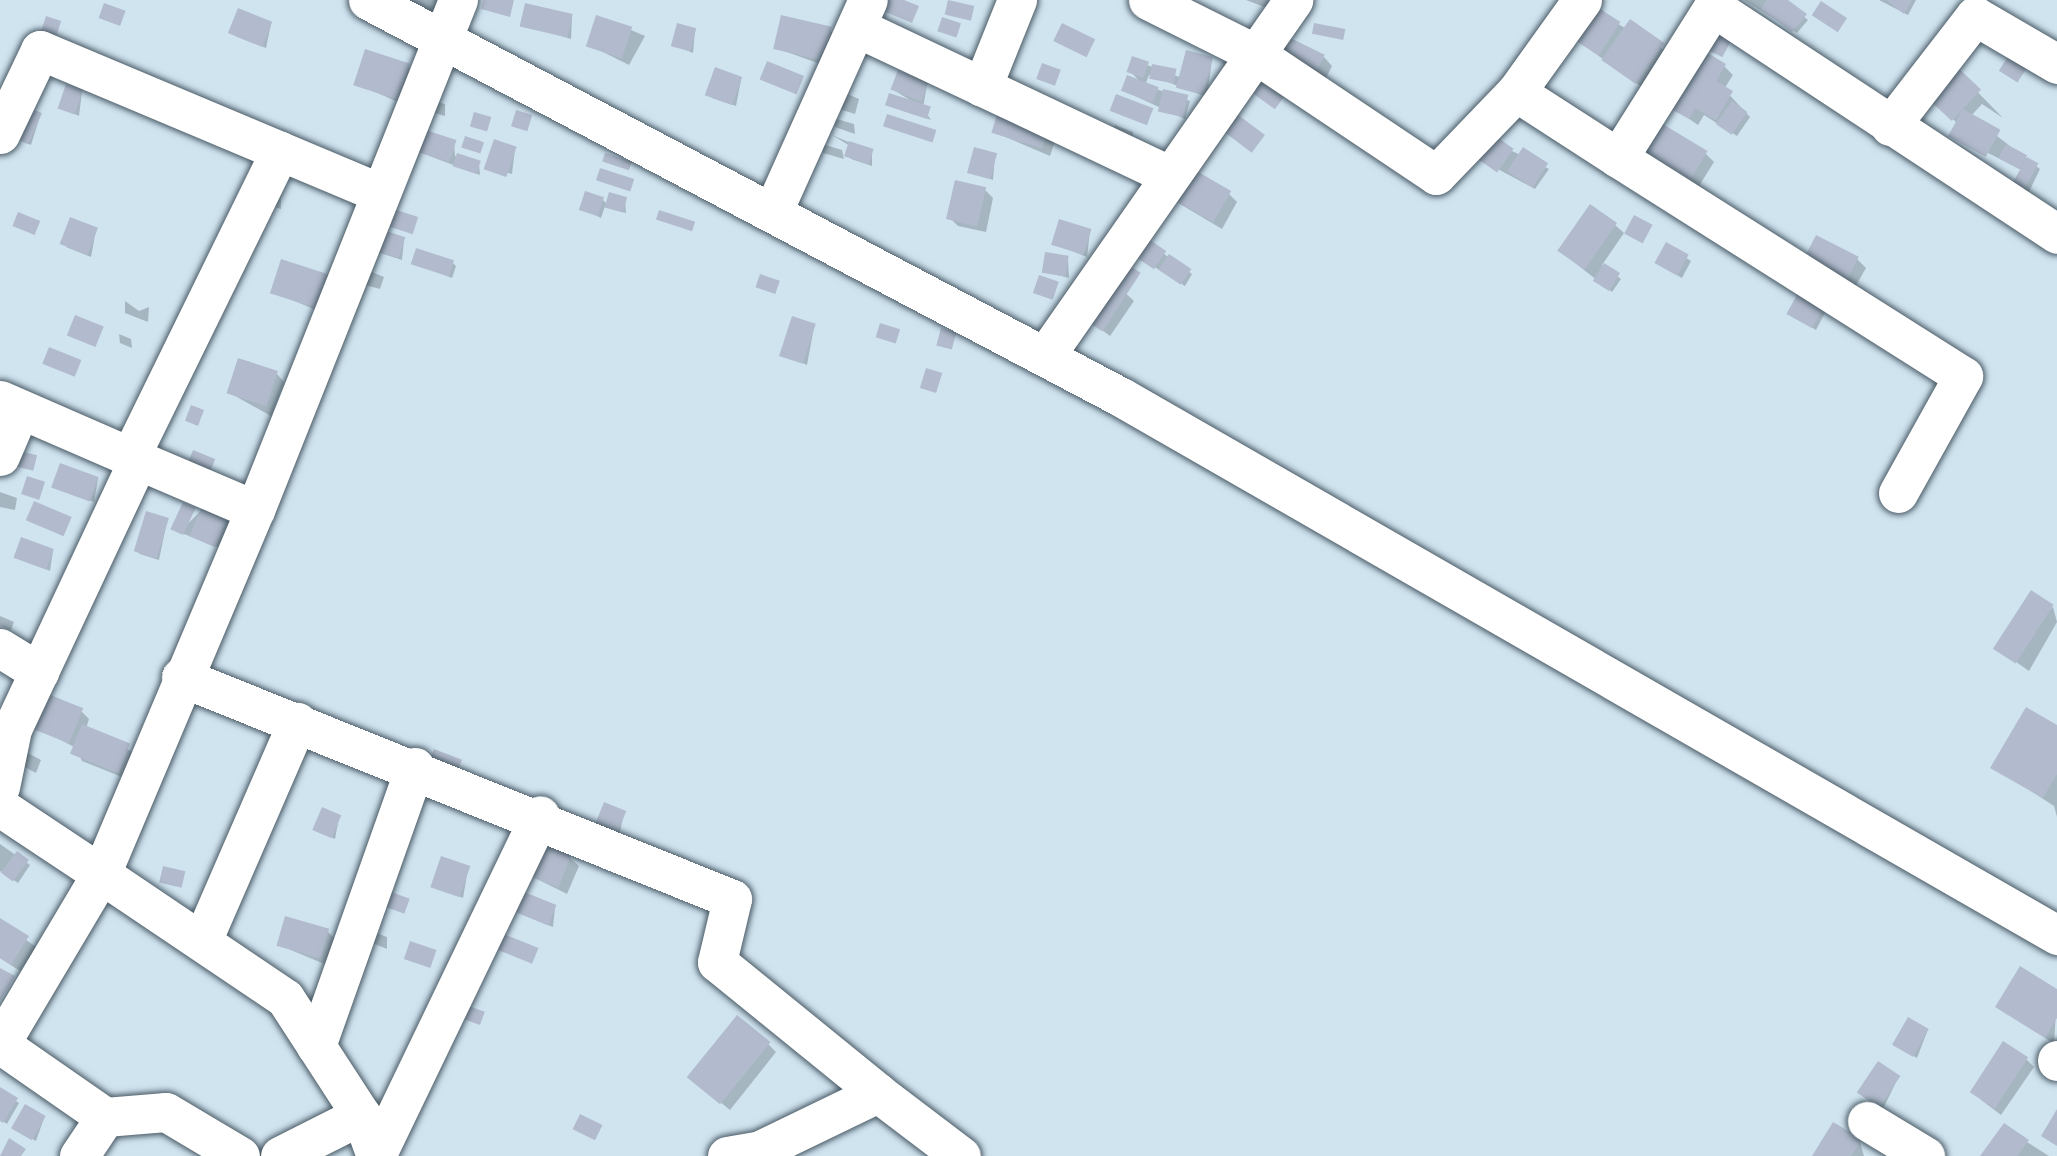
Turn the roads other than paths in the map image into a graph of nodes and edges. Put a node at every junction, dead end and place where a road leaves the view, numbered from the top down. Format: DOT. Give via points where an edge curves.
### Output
graph roads {
  1 [pos="368,0"];
  2 [pos="1017,0"];
  3 [pos="1149,0"];
  4 [pos="1294,0"];
  5 [pos="1582,0"];
  6 [pos="1715,3"];
  7 [pos="862,14"];
  8 [pos="450,17"];
  9 [pos="1254,53"];
  10 [pos="2057,64"];
  11 [pos="982,86"];
  12 [pos="1516,92"];
  13 [pos="1890,126"];
  14 [pos="0,134"];
  15 [pos="280,151"];
  16 [pos="1618,158"];
  17 [pos="1168,174"];
  18 [pos="378,192"];
  19 [pos="773,211"];
  20 [pos="2057,234"];
  21 [pos="1045,356"];
  22 [pos="10,405"];
  23 [pos="0,456"];
  24 [pos="134,459"];
  25 [pos="1898,493"];
  26 [pos="255,510"];
  27 [pos="0,648"];
  28 [pos="39,672"];
  29 [pos="181,677"];
  30 [pos="297,722"];
  31 [pos="415,767"];
  32 [pos="0,787"];
  33 [pos="0,807"];
  34 [pos="539,815"];
  35 [pos="101,874"];
  36 [pos="2057,934"];
  37 [pos="202,941"];
  38 [pos="0,1044"];
  39 [pos="316,1046"];
  40 [pos="878,1093"];
  41 [pos="361,1115"];
  42 [pos="105,1117"];
  43 [pos="1867,1121"];
  44 [pos="79,1156"];
  45 [pos="240,1156"];
  46 [pos="280,1156"];
  47 [pos="727,1156"];
  48 [pos="962,1156"];
  49 [pos="1925,1156"];
  1 -- 8 [label="street"];
  2 -- 11 [label="street"];
  3 -- 9 [label="street"];
  4 -- 9 [label="street"];
  5 -- 12 [label="street"];
  6 -- 13 [label="street"];
  6 -- 16 [label="street"];
  7 -- 11 [label="street"];
  7 -- 19 [label="street"];
  8 -- 18 [label="street"];
  8 -- 19 [label="street"];
  9 -- 12 [label="street" via="1436,175"];
  9 -- 17 [label="street"];
  10 -- 13 [label="street" via="1976,16"];
  11 -- 17 [label="street"];
  12 -- 16 [label="street"];
  13 -- 20 [label="street"];
  14 -- 15 [label="street" via="40,50"];
  15 -- 18 [label="street"];
  15 -- 24 [label="street"];
  16 -- 25 [label="street" via="1963,376"];
  17 -- 21 [label="street"];
  18 -- 26 [label="street"];
  19 -- 21 [label="street"];
  21 -- 36 [label="street"];
  22 -- 23 [label="street"];
  22 -- 24 [label="street"];
  24 -- 26 [label="street"];
  24 -- 28 [label="street"];
  26 -- 29 [label="street"];
  27 -- 28 [label="street"];
  28 -- 32 [label="street" via="12,729"];
  29 -- 30 [label="street"];
  29 -- 35 [label="street"];
  30 -- 31 [label="street"];
  30 -- 37 [label="street"];
  31 -- 34 [label="street"];
  31 -- 39 [label="street"];
  33 -- 35 [label="street"];
  34 -- 40 [label="street" via="732,899 717,962"];
  34 -- 41 [label="street" via="376,1156"];
  35 -- 37 [label="street"];
  35 -- 38 [label="street"];
  37 -- 39 [label="street" via="285,998"];
  38 -- 42 [label="street"];
  39 -- 41 [label="street"];
  40 -- 47 [label="street" via="760,1150"];
  40 -- 48 [label="street"];
  41 -- 46 [label="street"];
  42 -- 44 [label="street"];
  42 -- 45 [label="street" via="166,1112"];
  43 -- 49 [label="street"];
}
